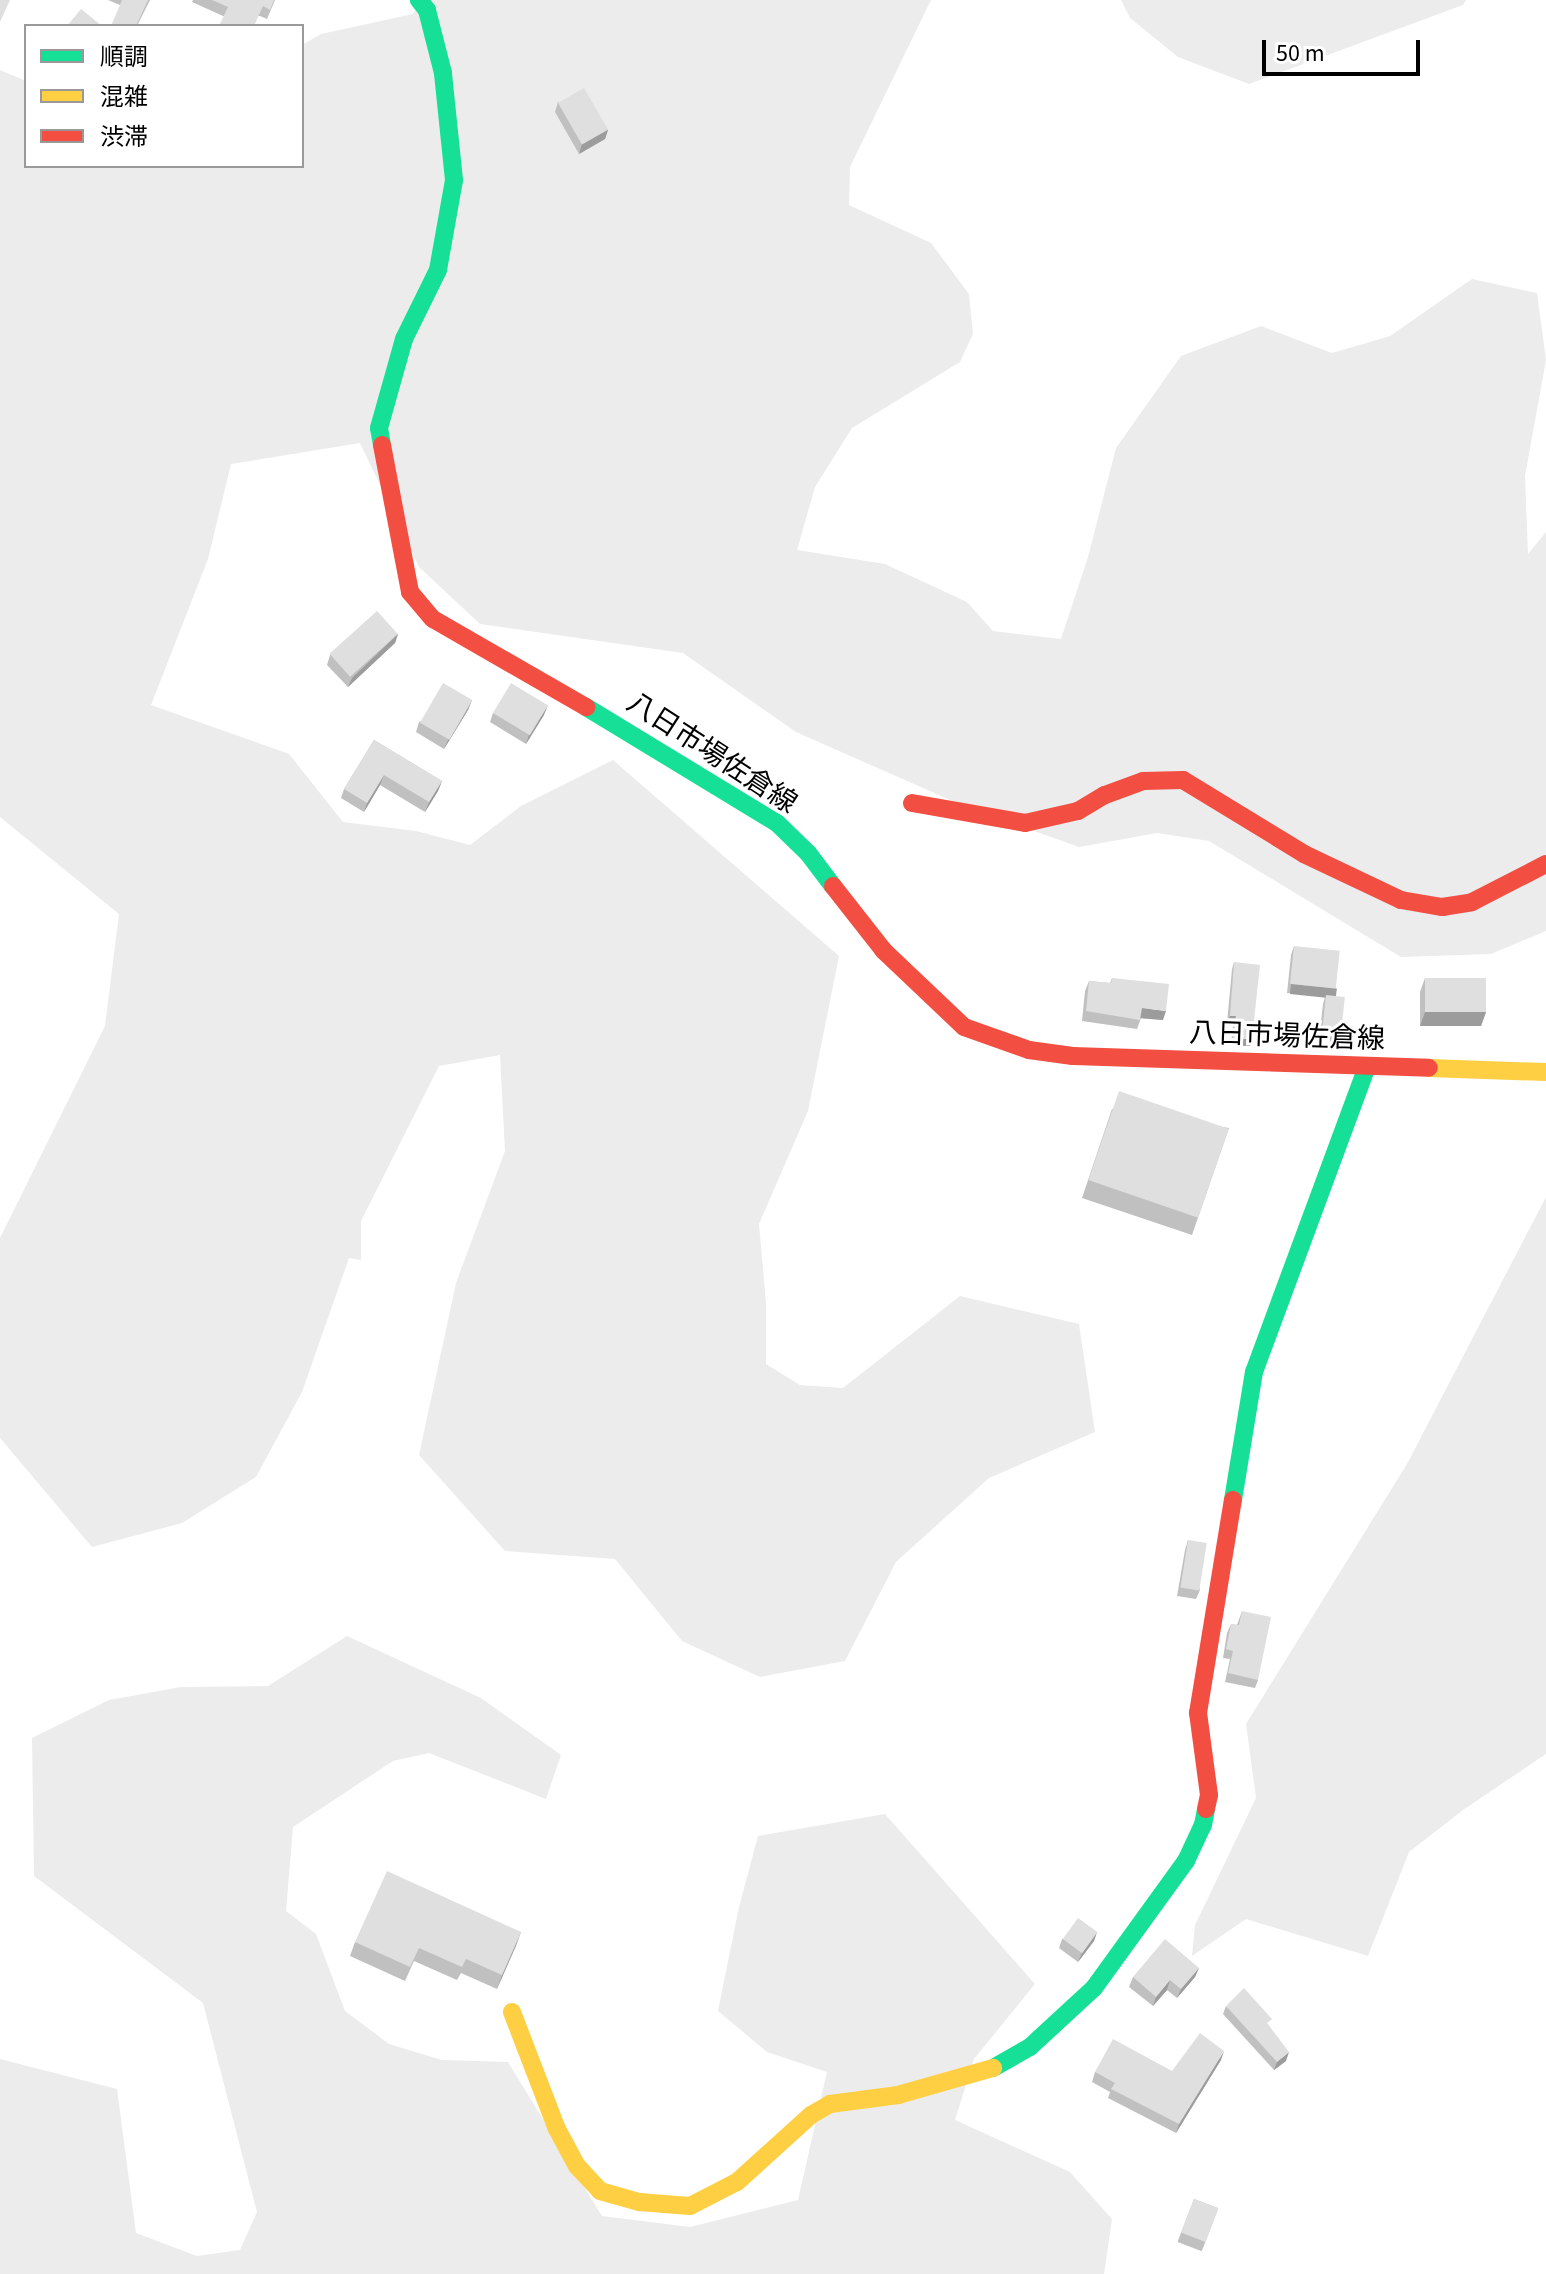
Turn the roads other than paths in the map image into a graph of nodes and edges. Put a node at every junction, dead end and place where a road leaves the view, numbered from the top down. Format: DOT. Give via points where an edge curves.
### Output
graph roads {
  1 [pos="419,0"];
  2 [pos="912,803"];
  3 [pos="1546,864"];
  4 [pos="1367,1066"];
  5 [pos="1546,1072"];
  6 [pos="512,2012"];
  1 -- 4 [label="street, 八日市場佐倉線" via="427,10 443,73 454,180 438,270 404,339 379,428 410,592 433,619 777,823 808,853 884,951 964,1027 1029,1050 1073,1056"];
  2 -- 3 [label="street" via="1025,823 1078,811 1143,781 1183,780 1304,854 1401,900 1442,907 1472,902"];
  4 -- 5 [label="street, 八日市場佐倉線"];
  4 -- 6 [label="street" via="1254,1372 1198,1713 1209,1795 1203,1825 1146,1921 1084,1998 1030,2047 991,2069 898,2095 830,2104 737,2182 690,2206 639,2202 600,2191 577,2166 557,2129"];
}
